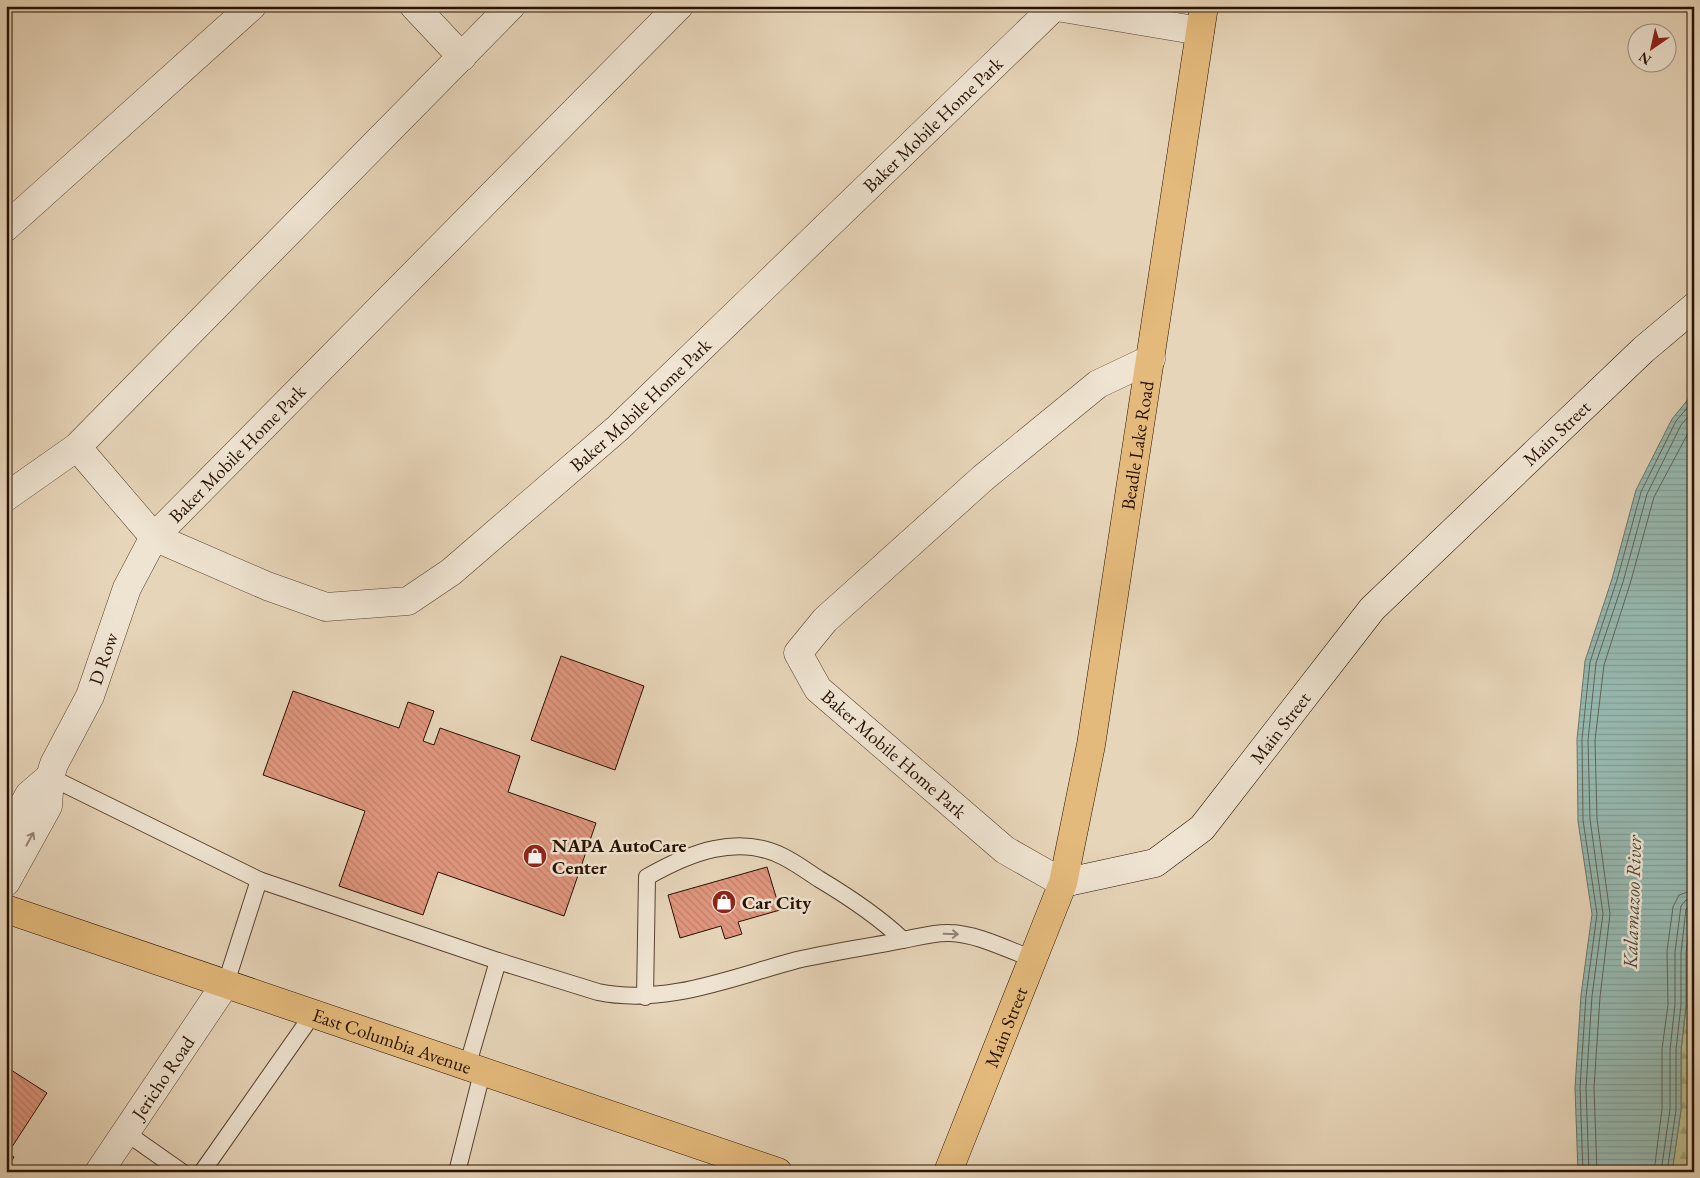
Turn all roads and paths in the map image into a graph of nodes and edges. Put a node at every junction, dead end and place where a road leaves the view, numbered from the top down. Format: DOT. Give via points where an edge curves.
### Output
graph roads {
  1 [pos="252,6"];
  2 [pos="414,6"];
  3 [pos="510,6"];
  4 [pos="679,6"];
  5 [pos="1052,7"];
  6 [pos="1202,19"];
  7 [pos="462,57"];
  8 [pos="6,227"];
  9 [pos="1694,307"];
  10 [pos="1151,359"];
  11 [pos="77,447"];
  12 [pos="6,497"];
  13 [pos="154,537"];
  14 [pos="50,777"];
  15 [pos="6,837"];
  16 [pos="259,880"];
  17 [pos="6,882"];
  18 [pos="1063,883"];
  19 [pos="6,909"];
  20 [pos="903,940"];
  21 [pos="1033,959"];
  22 [pos="498,961"];
  23 [pos="226,982"];
  24 [pos="645,996"];
  25 [pos="313,1014"];
  26 [pos="474,1070"];
  27 [pos="126,1132"];
  28 [pos="99,1172"];
  29 [pos="182,1172"];
  30 [pos="202,1172"];
  31 [pos="457,1172"];
  32 [pos="778,1172"];
  33 [pos="948,1172"];
  1 -- 8 [label="street"];
  2 -- 7 [label="street"];
  3 -- 7 [label="street"];
  4 -- 13 [label="street, Baker Mobile Home Park"];
  5 -- 6 [label="street, Baker Mobile Home Park"];
  5 -- 13 [label="street, Baker Mobile Home Park" via="618,428 450,572 408,601 326,607 267,586"];
  6 -- 10 [label="main road, Beadle Lake Road"];
  7 -- 11 [label="street"];
  9 -- 18 [label="street, Main Street" via="1643,350 1372,609 1202,828 1155,863"];
  10 -- 18 [label="main road, Beadle Lake Road" via="1091,745"];
  10 -- 18 [label="street, Baker Mobile Home Park" via="1098,384 983,478 825,620 798,653 818,690 1005,850"];
  11 -- 12 [label="street"];
  11 -- 13 [label="street, Baker Mobile Home Park"];
  13 -- 14 [label="street, D Row" via="127,588 90,696"];
  14 -- 15 [label="street, D Row" via="29,795"];
  14 -- 16 [label="lane"];
  17 -- 14 [label="street, D Row, one-way" via="48,806"];
  16 -- 22 [label="lane"];
  16 -- 23 [label="lane"];
  18 -- 21 [label="main road, Main Street"];
  19 -- 23 [label="main road, East Columbia Avenue"];
  20 -- 21 [label="lane, one-way" via="958,934 993,943"];
  20 -- 24 [label="lane" via="798,960 723,981"];
  20 -- 24 [label="lane" via="858,904 784,857 745,846 704,851 684,857 647,877"];
  21 -- 33 [label="main road, Main Street"];
  22 -- 24 [label="lane" via="614,996"];
  22 -- 26 [label="lane"];
  23 -- 25 [label="main road, East Columbia Avenue"];
  23 -- 27 [label="street, Jericho Road"];
  25 -- 26 [label="main road, East Columbia Avenue"];
  25 -- 30 [label="lane"];
  26 -- 31 [label="lane"];
  26 -- 32 [label="main road, East Columbia Avenue"];
  27 -- 28 [label="street, Jericho Road"];
  27 -- 29 [label="lane"];
}
